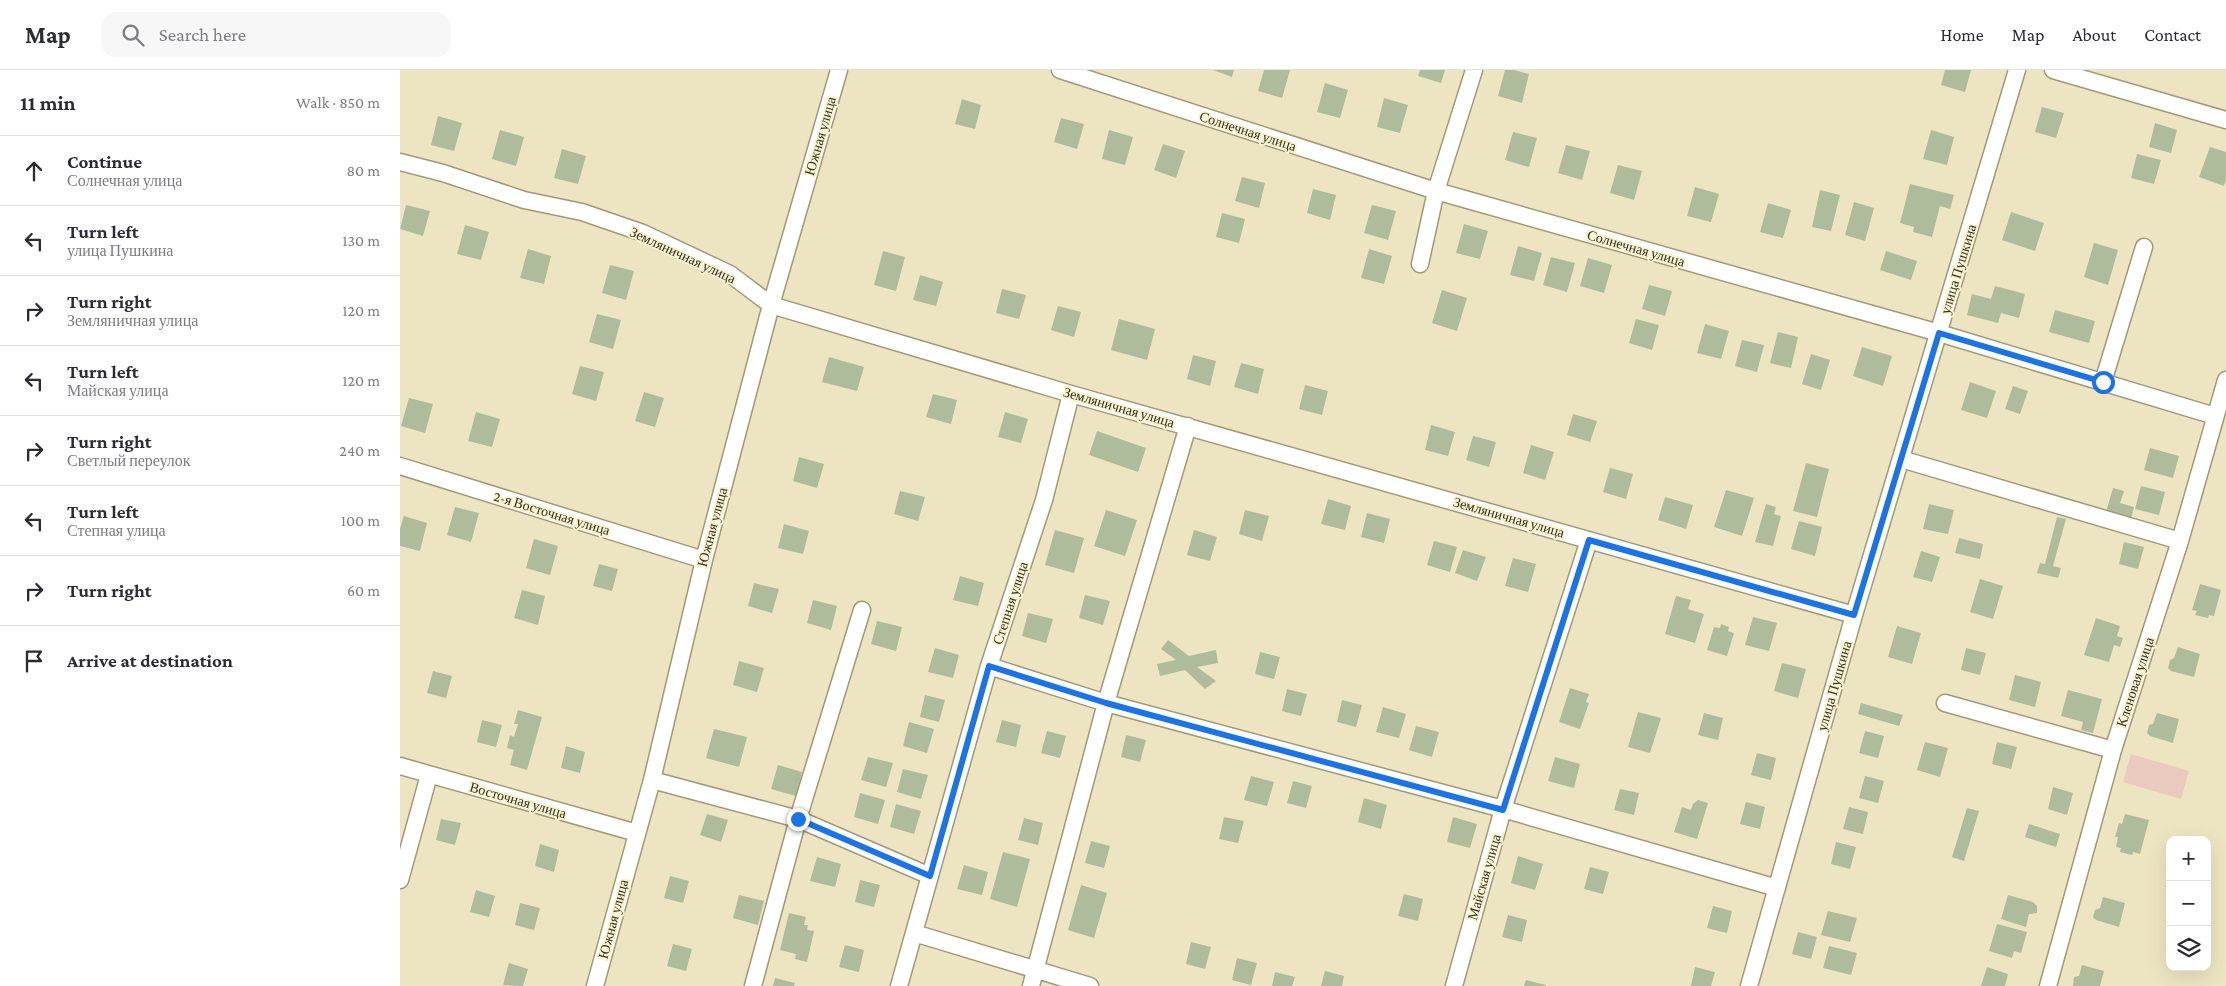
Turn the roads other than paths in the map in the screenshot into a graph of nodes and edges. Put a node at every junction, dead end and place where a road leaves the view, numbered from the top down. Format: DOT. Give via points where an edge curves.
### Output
graph roads {
  1 [pos="839,70"];
  2 [pos="1060,70"];
  3 [pos="1474,70"];
  4 [pos="2017,70"];
  5 [pos="2053,70"];
  6 [pos="2226,120"];
  7 [pos="400,162"];
  8 [pos="1436,192"];
  9 [pos="2144,247"];
  10 [pos="1420,264"];
  11 [pos="771,304"];
  12 [pos="1939,333"];
  13 [pos="2226,380"];
  14 [pos="2103,382"];
  15 [pos="1071,394"];
  16 [pos="2215,416"];
  17 [pos="1188,426"];
  18 [pos="1901,459"];
  19 [pos="400,466"];
  20 [pos="1589,540"];
  21 [pos="2180,541"];
  22 [pos="704,560"];
  23 [pos="862,610"];
  24 [pos="1854,615"];
  25 [pos="989,666"];
  26 [pos="1106,703"];
  27 [pos="1945,703"];
  28 [pos="2113,750"];
  29 [pos="400,766"];
  30 [pos="429,775"];
  31 [pos="652,780"];
  32 [pos="1503,810"];
  33 [pos="798,819"];
  34 [pos="637,834"];
  35 [pos="930,876"];
  36 [pos="400,880"];
  37 [pos="1777,888"];
  38 [pos="914,933"];
  39 [pos="1033,978"];
  40 [pos="595,986"];
  41 [pos="753,986"];
  42 [pos="899,986"];
  43 [pos="1090,986"];
  44 [pos="1454,986"];
  45 [pos="1749,986"];
  46 [pos="2048,986"];
  1 -- 11 [label="street, Южная улица"];
  2 -- 8 [label="street, Солнечная улица"];
  3 -- 8 [label="street"];
  4 -- 12 [label="street, улица Пушкина"];
  5 -- 6 [label="street"];
  7 -- 11 [label="street, Земляничная улица" via="524,200 582,212 643,233 730,274"];
  8 -- 10 [label="street"];
  8 -- 12 [label="street, Солнечная улица"];
  9 -- 14 [label="street"];
  11 -- 15 [label="street, Земляничная улица"];
  11 -- 22 [label="street, Южная улица"];
  12 -- 14 [label="street, Солнечная улица"];
  12 -- 18 [label="street, улица Пушкина"];
  13 -- 16 [label="street, Кленовая улица"];
  14 -- 16 [label="street, Солнечная улица"];
  15 -- 17 [label="street, Земляничная улица"];
  15 -- 25 [label="street, Степная улица" via="1044,500"];
  16 -- 21 [label="street, Кленовая улица"];
  17 -- 20 [label="street, Земляничная улица"];
  17 -- 26 [label="street"];
  18 -- 21 [label="street"];
  18 -- 24 [label="street, улица Пушкина"];
  19 -- 22 [label="street, 2-я Восточная улица"];
  20 -- 24 [label="street, Земляничная улица"];
  20 -- 32 [label="street, Майская улица"];
  21 -- 28 [label="street, Кленовая улица"];
  22 -- 31 [label="street, Южная улица"];
  23 -- 33 [label="street"];
  24 -- 37 [label="street, улица Пушкина"];
  25 -- 26 [label="street"];
  25 -- 35 [label="street, Степная улица"];
  26 -- 32 [label="street"];
  26 -- 39 [label="street"];
  27 -- 28 [label="street"];
  28 -- 46 [label="street, Кленовая улица"];
  29 -- 30 [label="street, Восточная улица"];
  30 -- 34 [label="street, Восточная улица"];
  30 -- 36 [label="street"];
  31 -- 33 [label="street"];
  31 -- 34 [label="street, Южная улица"];
  32 -- 37 [label="street"];
  32 -- 44 [label="street, Майская улица"];
  33 -- 35 [label="street"];
  33 -- 41 [label="street"];
  34 -- 40 [label="street, Южная улица"];
  35 -- 38 [label="street, Степная улица"];
  37 -- 45 [label="street, улица Пушкина"];
  38 -- 39 [label="street"];
  38 -- 42 [label="street, Степная улица"];
  39 -- 43 [label="street"];
}
